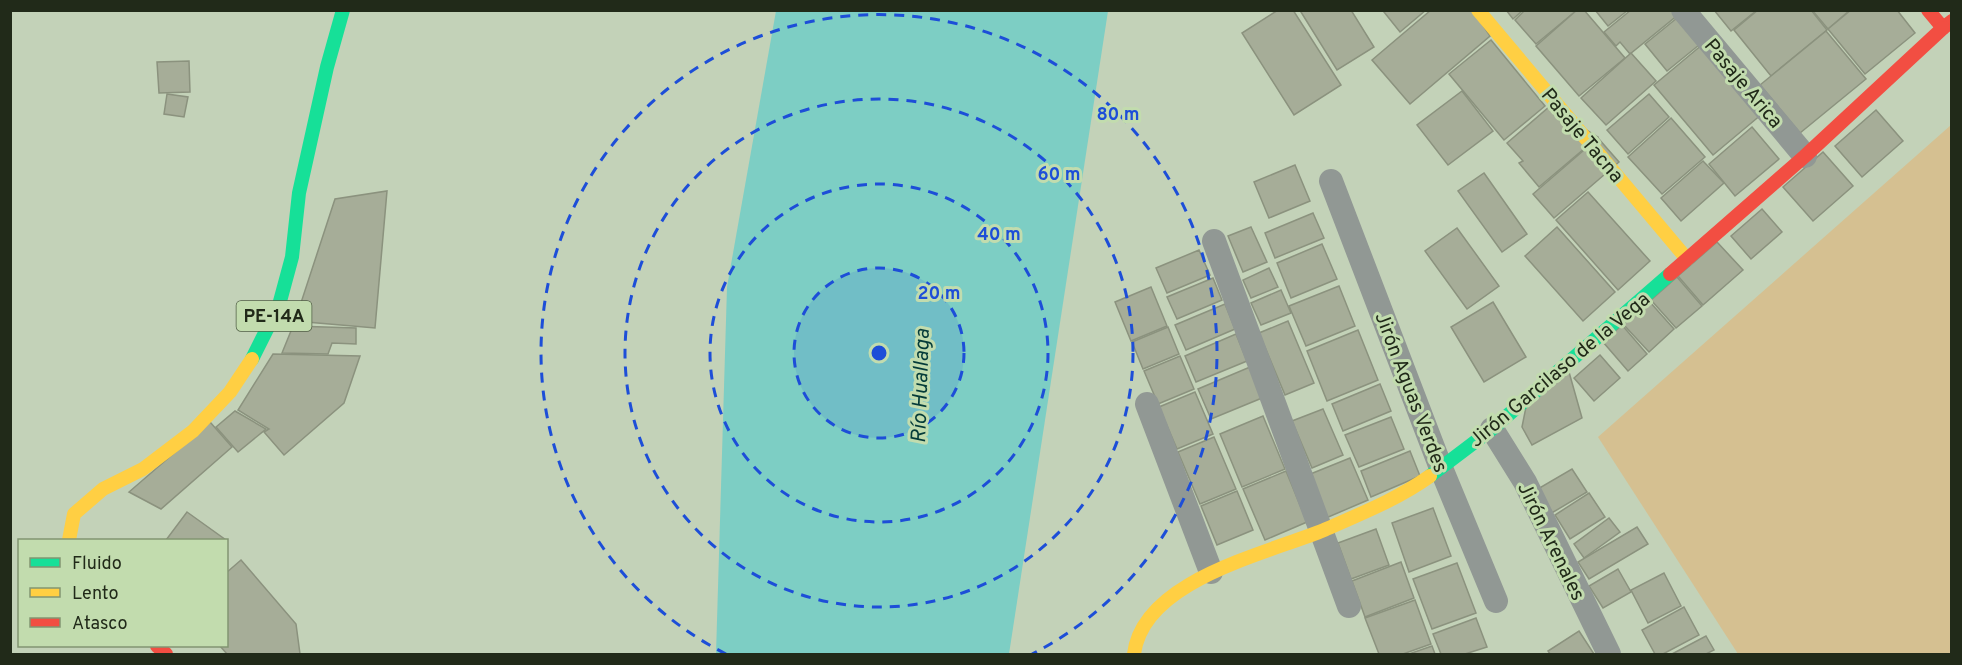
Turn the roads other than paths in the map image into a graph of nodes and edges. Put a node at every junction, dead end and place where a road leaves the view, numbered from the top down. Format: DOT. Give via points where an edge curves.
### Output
graph roads {
  1 [pos="343,10"];
  2 [pos="1478,10"];
  3 [pos="1683,10"];
  4 [pos="1928,10"];
  5 [pos="1947,24"];
  6 [pos="1805,156"];
  7 [pos="1331,181"];
  8 [pos="1214,241"];
  9 [pos="1688,259"];
  10 [pos="1147,404"];
  11 [pos="1492,429"];
  12 [pos="1441,468"];
  13 [pos="1323,530"];
  14 [pos="69,539"];
  15 [pos="1211,572"];
  16 [pos="1496,601"];
  17 [pos="1349,606"];
  18 [pos="1134,654"];
  19 [pos="1609,654"];
  1 -- 14 [label="street, PE-14A" via="299,193 292,257 279,305 262,343 230,392 193,431 143,469 103,489 74,514"];
  2 -- 9 [label="street, Pasaje Tacna"];
  3 -- 6 [label="street, Pasaje Arica"];
  4 -- 5 [label="street"];
  5 -- 6 [label="street, Jirón Garcilaso de la Vega"];
  6 -- 9 [label="street, Jirón Garcilaso de la Vega"];
  7 -- 12 [label="street, Jirón Aguas Verdes"];
  8 -- 13 [label="street"];
  9 -- 11 [label="street, Jirón Garcilaso de la Vega"];
  10 -- 15 [label="street"];
  11 -- 12 [label="street, Jirón Garcilaso de la Vega"];
  11 -- 19 [label="street, Jirón Arenales" via="1525,482"];
  12 -- 13 [label="street, Jirón Garcilaso de la Vega" via="1408,492"];
  12 -- 16 [label="street, Jirón Aguas Verdes"];
  13 -- 15 [label="street, Jirón Garcilaso de la Vega"];
  13 -- 17 [label="street"];
  15 -- 18 [label="street, Jirón Garcilaso de la Vega" via="1178,592 1153,614 1136,637"];
}
